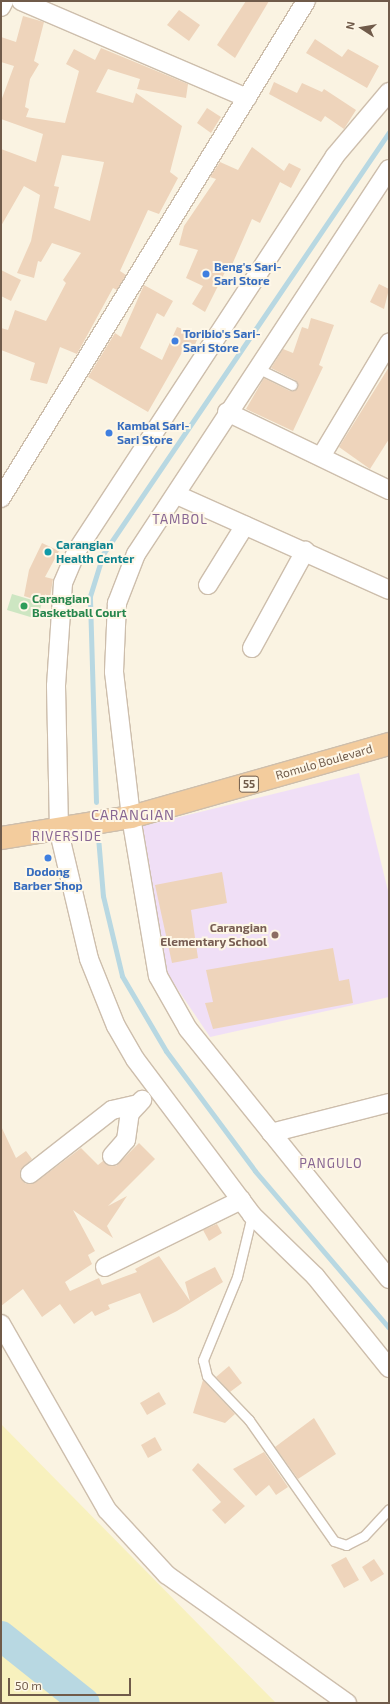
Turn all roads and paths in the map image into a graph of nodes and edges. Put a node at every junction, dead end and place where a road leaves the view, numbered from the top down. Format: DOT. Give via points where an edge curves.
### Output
graph roads {
  1 [pos="4,1"];
  2 [pos="21,1"];
  3 [pos="306,1"];
  4 [pos="1,7"];
  5 [pos="389,92"];
  6 [pos="247,98"];
  7 [pos="389,169"];
  8 [pos="389,343"];
  9 [pos="256,368"];
  10 [pos="292,385"];
  11 [pos="227,412"];
  12 [pos="322,455"];
  13 [pos="387,484"];
  14 [pos="177,495"];
  15 [pos="1,498"];
  16 [pos="245,525"];
  17 [pos="305,552"];
  18 [pos="208,585"];
  19 [pos="389,590"];
  20 [pos="252,648"];
  21 [pos="389,744"];
  22 [pos="131,817"];
  23 [pos="59,832"];
  24 [pos="1,838"];
  25 [pos="156,1087"];
  26 [pos="389,1103"];
  27 [pos="138,1104"];
  28 [pos="271,1133"];
  29 [pos="112,1156"];
  30 [pos="30,1174"];
  31 [pos="241,1200"];
  32 [pos="252,1215"];
  33 [pos="106,1267"];
  34 [pos="389,1279"];
  35 [pos="1,1324"];
  36 [pos="389,1368"];
  37 [pos="389,1508"];
  38 [pos="347,1703"];
  1 -- 4 [label="street"];
  2 -- 6 [label="street"];
  3 -- 6 [label="street"];
  5 -- 23 [label="street" via="335,156 71,563 63,583 58,615 56,686"];
  6 -- 15 [label="street"];
  7 -- 9 [label="street"];
  8 -- 12 [label="street"];
  9 -- 10 [label="lane"];
  9 -- 11 [label="street"];
  11 -- 12 [label="street"];
  11 -- 14 [label="street"];
  12 -- 13 [label="street"];
  14 -- 16 [label="street"];
  14 -- 22 [label="street" via="136,554 117,603 114,672"];
  16 -- 17 [label="street"];
  16 -- 18 [label="street"];
  17 -- 19 [label="street"];
  17 -- 20 [label="street"];
  21 -- 22 [label="highway, Romulo Boulevard / 55"];
  22 -- 23 [label="highway, Romulo Boulevard / 55"];
  22 -- 28 [label="street" via="158,976 188,1029"];
  23 -- 24 [label="highway, Romulo Boulevard / 55"];
  23 -- 25 [label="street" via="89,959 116,1026"];
  25 -- 27 [label="street"];
  25 -- 31 [label="street"];
  26 -- 28 [label="street"];
  27 -- 29 [label="street" via="128,1116 124,1144"];
  27 -- 30 [label="street" via="112,1110"];
  28 -- 34 [label="street"];
  31 -- 32 [label="street"];
  31 -- 33 [label="street"];
  32 -- 36 [label="street" via="315,1276"];
  32 -- 37 [label="lane" via="237,1277 203,1360 207,1376 249,1420 334,1541 346,1545 364,1536"];
  35 -- 38 [label="street" via="107,1510 167,1575"];
}
